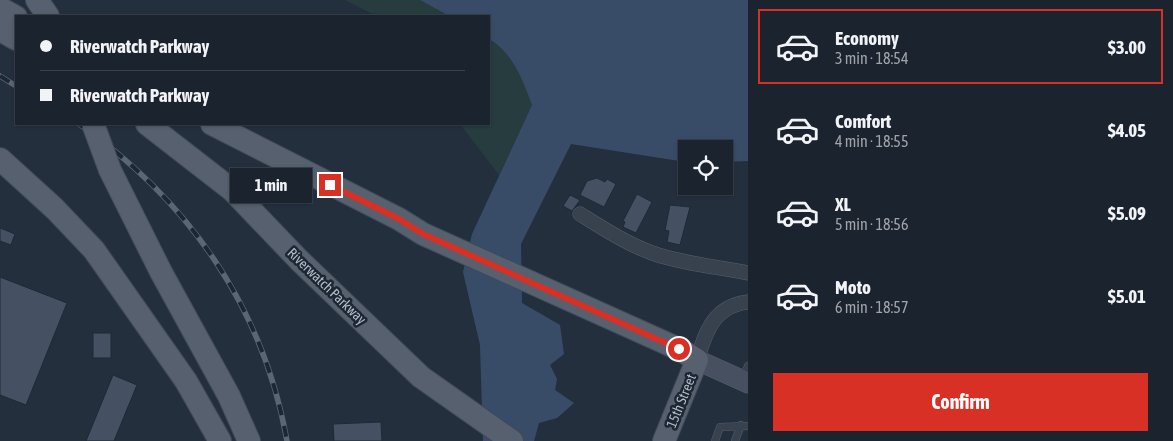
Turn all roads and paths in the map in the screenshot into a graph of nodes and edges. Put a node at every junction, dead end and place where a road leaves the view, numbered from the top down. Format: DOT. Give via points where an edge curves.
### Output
graph roads {
  1 [pos="0,8"];
  2 [pos="15,16"];
  3 [pos="0,30"];
  4 [pos="15,38"];
  5 [pos="93,125"];
  6 [pos="148,125"];
  7 [pos="214,125"];
  8 [pos="2,161"];
  9 [pos="580,214"];
  10 [pos="748,273"];
  11 [pos="748,302"];
  12 [pos="697,360"];
  13 [pos="746,377"];
  14 [pos="745,425"];
  15 [pos="220,441"];
  16 [pos="249,441"];
  17 [pos="512,441"];
  18 [pos="664,441"];
  19 [pos="715,441"];
  20 [pos="735,441"];
  1 -- 2 [label="main road"];
  3 -- 4 [label="main road"];
  5 -- 16 [label="main road, bridge" via="110,170 229,396"];
  6 -- 17 [label="main road, Riverwatch Parkway" via="232,190 421,378"];
  7 -- 12 [label="main road" via="423,234"];
  8 -- 15 [label="main road" via="94,250 186,381"];
  9 -- 10 [label="street" via="609,232 657,254"];
  11 -- 12 [label="street" via="732,305 719,314"];
  12 -- 13 [label="main road"];
  12 -- 18 [label="main road, 15th Street"];
  14 -- 19 [label="lane" via="720,427"];
  14 -- 20 [label="lane"];
}
